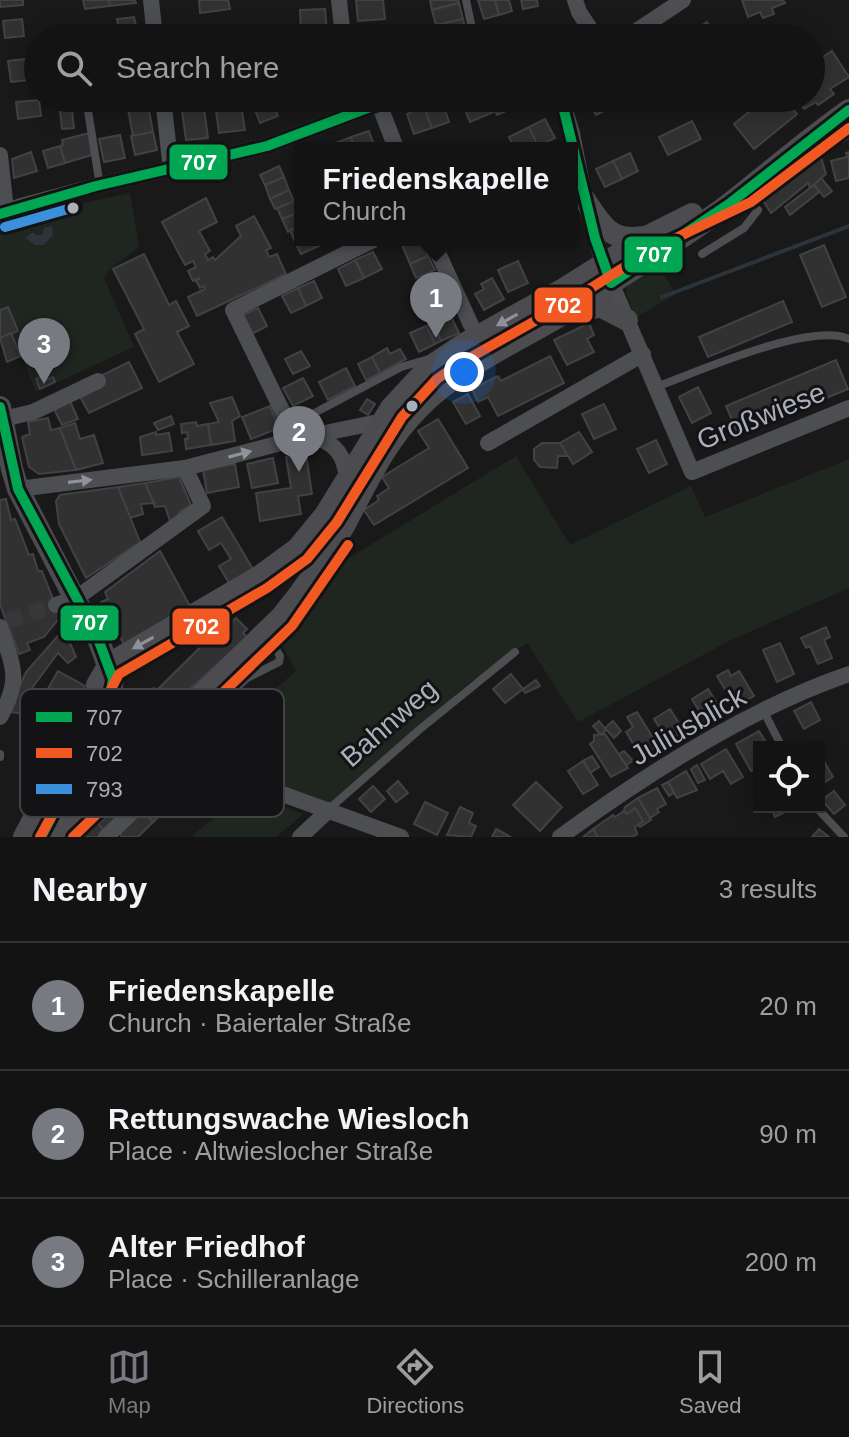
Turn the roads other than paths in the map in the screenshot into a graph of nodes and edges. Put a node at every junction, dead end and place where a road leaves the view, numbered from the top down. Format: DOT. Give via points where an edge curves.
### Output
graph roads {
  1 [pos="151,0"];
  2 [pos="339,0"];
  3 [pos="466,0"];
  4 [pos="575,0"];
  5 [pos="674,3"];
  6 [pos="154,24"];
  7 [pos="342,24"];
  8 [pos="471,24"];
  9 [pos="587,24"];
  10 [pos="645,24"];
  11 [pos="88,112"];
  12 [pos="165,112"];
  13 [pos="341,112"];
  14 [pos="388,112"];
  15 [pos="565,112"];
  16 [pos="843,122"];
  17 [pos="395,142"];
  18 [pos="574,142"];
  19 [pos="0,155"];
  20 [pos="578,164"];
  21 [pos="171,170"];
  22 [pos="100,186"];
  23 [pos="744,190"];
  24 [pos="585,200"];
  25 [pos="758,210"];
  26 [pos="3,212"];
  27 [pos="646,237"];
  28 [pos="361,246"];
  29 [pos="435,246"];
  30 [pos="702,254"];
  31 [pos="607,274"];
  32 [pos="627,320"];
  33 [pos="549,321"];
  34 [pos="471,325"];
  35 [pos="849,339"];
  36 [pos="449,353"];
  37 [pos="643,354"];
  38 [pos="98,381"];
  39 [pos="656,387"];
  40 [pos="849,408"];
  41 [pos="1,413"];
  42 [pos="383,421"];
  43 [pos="299,434"];
  44 [pos="488,443"];
  45 [pos="185,468"];
  46 [pos="347,480"];
  47 [pos="18,489"];
  48 [pos="260,576"];
  49 [pos="66,602"];
  50 [pos="288,609"];
  51 [pos="2,624"];
  52 [pos="250,648"];
  53 [pos="515,652"];
  54 [pos="109,664"];
  55 [pos="849,674"];
  56 [pos="97,685"];
  57 [pos="97,689"];
  58 [pos="112,689"];
  59 [pos="206,689"];
  60 [pos="235,689"];
  61 [pos="764,712"];
  62 [pos="0,717"];
  63 [pos="779,741"];
  64 [pos="284,794"];
  65 [pos="329,810"];
  66 [pos="822,813"];
  67 [pos="40,817"];
  68 [pos="74,817"];
  69 [pos="130,817"];
  70 [pos="112,835"];
  71 [pos="29,836"];
  72 [pos="52,837"];
  73 [pos="300,837"];
  74 [pos="401,837"];
  75 [pos="560,837"];
  76 [pos="844,837"];
  1 -- 6 [label="street"];
  2 -- 7 [label="street"];
  3 -- 8 [label="lane"];
  4 -- 9 [label="street"];
  5 -- 10 [label="street"];
  11 -- 22 [label="lane"];
  12 -- 21 [label="street"];
  13 -- 21 [label="street" via="267,146"];
  14 -- 17 [label="street"];
  15 -- 18 [label="street"];
  16 -- 23 [label="main road"];
  19 -- 26 [label="street"];
  20 -- 24 [label="street"];
  21 -- 22 [label="street"];
  22 -- 26 [label="street"];
  23 -- 27 [label="main road"];
  23 -- 31 [label="main road" via="729,204"];
  24 -- 27 [label="main road" via="614,235"];
  24 -- 31 [label="street"];
  25 -- 30 [label="lane" via="744,228"];
  27 -- 31 [label="main road"];
  28 -- 43 [label="street" via="233,310"];
  29 -- 34 [label="street"];
  31 -- 32 [label="street"];
  31 -- 33 [label="main road"];
  31 -- 36 [label="main road, one-way" via="565,288"];
  32 -- 33 [label="main road" via="600,306"];
  32 -- 37 [label="street"];
  33 -- 50 [label="main road" via="463,372 419,407 399,430 343,528"];
  35 -- 39 [label="lane" via="808,337 731,358"];
  36 -- 42 [label="main road" via="409,387"];
  36 -- 43 [label="lane" via="401,367"];
  37 -- 39 [label="street"];
  37 -- 44 [label="street"];
  38 -- 41 [label="street" via="33,412"];
  39 -- 40 [label="street, Großwiese" via="692,472"];
  41 -- 47 [label="main road"];
  42 -- 43 [label="street"];
  42 -- 46 [label="main road"];
  45 -- 43 [label="street, one-way"];
  43 -- 46 [label="street" via="335,447 345,461"];
  47 -- 45 [label="street, one-way"];
  45 -- 49 [label="street" via="203,506"];
  46 -- 48 [label="main road" via="308,537"];
  47 -- 49 [label="main road"];
  48 -- 50 [label="main road" via="286,587"];
  48 -- 54 [label="main road, one-way"];
  49 -- 54 [label="main road" via="97,636"];
  49 -- 56 [label="main road" via="80,627"];
  50 -- 52 [label="main road"];
  51 -- 62 [label="street" via="15,674 12,696"];
  52 -- 59 [label="main road"];
  52 -- 60 [label="lane" via="274,646 279,662"];
  53 -- 65 [label="lane, Bahnweg"];
  54 -- 56 [label="main road"];
  54 -- 58 [label="main road"];
  55 -- 61 [label="street, Juliusblick"];
  56 -- 57 [label="main road"];
  61 -- 63 [label="lane"];
  61 -- 75 [label="street, Juliusblick" via="707,741"];
  64 -- 65 [label="street"];
  65 -- 73 [label="street, Bahnweg"];
  65 -- 74 [label="street"];
  66 -- 76 [label="lane"];
  67 -- 71 [label="main road"];
  68 -- 72 [label="main road"];
  69 -- 70 [label="street"];
}
